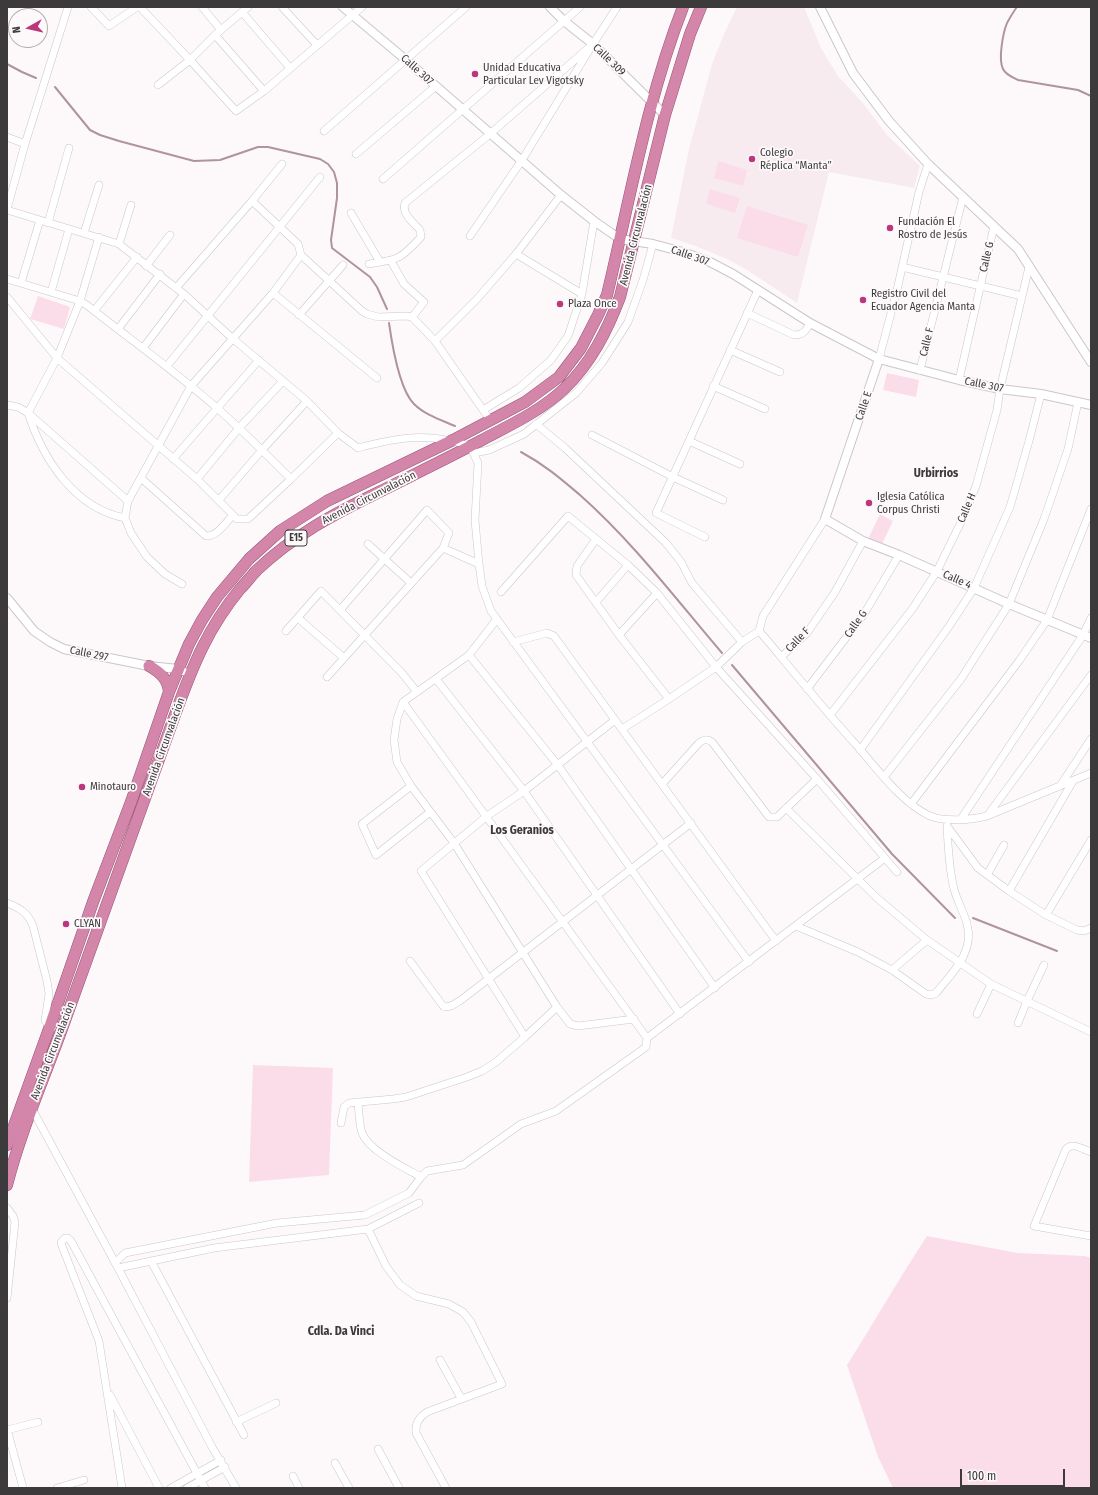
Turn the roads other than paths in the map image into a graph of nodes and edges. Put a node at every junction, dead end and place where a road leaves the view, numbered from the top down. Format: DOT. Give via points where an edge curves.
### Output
graph roads {
  1 [pos="68,7"];
  2 [pos="91,7"];
  3 [pos="138,7"];
  4 [pos="202,7"];
  5 [pos="248,7"];
  6 [pos="282,7"];
  7 [pos="343,7"];
  8 [pos="362,7"];
  9 [pos="466,7"];
  10 [pos="550,7"];
  11 [pos="580,7"];
  12 [pos="617,7"];
  13 [pos="683,7"];
  14 [pos="701,7"];
  15 [pos="820,7"];
  16 [pos="242,12"];
  17 [pos="352,15"];
  18 [pos="564,21"];
  19 [pos="221,30"];
  20 [pos="215,35"];
  21 [pos="593,44"];
  22 [pos="318,45"];
  23 [pos="190,60"];
  24 [pos="406,60"];
  25 [pos="290,68"];
  26 [pos="158,85"];
  27 [pos="436,86"];
  28 [pos="264,91"];
  29 [pos="652,102"];
  30 [pos="463,110"];
  31 [pos="665,115"];
  32 [pos="324,131"];
  33 [pos="490,134"];
  34 [pos="7,137"];
  35 [pos="25,144"];
  36 [pos="69,148"];
  37 [pos="356,154"];
  38 [pos="522,160"];
  39 [pos="282,164"];
  40 [pos="928,164"];
  41 [pos="320,176"];
  42 [pos="383,180"];
  43 [pos="99,186"];
  44 [pos="562,195"];
  45 [pos="963,197"];
  46 [pos="252,201"];
  47 [pos="131,206"];
  48 [pos="7,210"];
  49 [pos="351,213"];
  50 [pos="40,220"];
  51 [pos="594,221"];
  52 [pos="48,223"];
  53 [pos="279,225"];
  54 [pos="994,226"];
  55 [pos="69,228"];
  56 [pos="84,233"];
  57 [pos="170,235"];
  58 [pos="470,236"];
  59 [pos="99,237"];
  60 [pos="620,238"];
  61 [pos="635,241"];
  62 [pos="119,244"];
  63 [pos="653,244"];
  64 [pos="516,254"];
  65 [pos="302,256"];
  66 [pos="137,257"];
  67 [pos="391,261"];
  68 [pos="380,262"];
  69 [pos="369,264"];
  70 [pos="343,265"];
  71 [pos="146,266"];
  72 [pos="1029,266"];
  73 [pos="902,267"];
  74 [pos="160,274"];
  75 [pos="944,277"];
  76 [pos="7,279"];
  77 [pos="329,281"];
  78 [pos="21,283"];
  79 [pos="980,286"];
  80 [pos="176,288"];
  81 [pos="758,290"];
  82 [pos="50,292"];
  83 [pos="273,293"];
  84 [pos="184,294"];
  85 [pos="582,294"];
  86 [pos="7,296"];
  87 [pos="1022,296"];
  88 [pos="80,301"];
  89 [pos="94,311"];
  90 [pos="747,313"];
  91 [pos="207,315"];
  92 [pos="299,315"];
  93 [pos="412,317"];
  94 [pos="810,323"];
  95 [pos="118,329"];
  96 [pos="232,338"];
  97 [pos="435,341"];
  98 [pos="143,348"];
  99 [pos="730,350"];
  100 [pos="57,358"];
  101 [pos="879,359"];
  102 [pos="259,360"];
  103 [pos="1091,362"];
  104 [pos="167,366"];
  105 [pos="920,370"];
  106 [pos="780,372"];
  107 [pos="377,378"];
  108 [pos="959,380"];
  109 [pos="283,381"];
  110 [pos="191,386"];
  111 [pos="714,386"];
  112 [pos="1000,389"];
  113 [pos="1041,394"];
  114 [pos="307,401"];
  115 [pos="1078,402"];
  116 [pos="7,405"];
  117 [pos="1091,405"];
  118 [pos="216,408"];
  119 [pos="765,409"];
  120 [pos="484,410"];
  121 [pos="28,413"];
  122 [pos="490,420"];
  123 [pos="536,424"];
  124 [pos="239,428"];
  125 [pos="338,432"];
  126 [pos="592,435"];
  127 [pos="453,440"];
  128 [pos="689,441"];
  129 [pos="159,447"];
  130 [pos="472,449"];
  131 [pos="262,450"];
  132 [pos="173,459"];
  133 [pos="740,464"];
  134 [pos="673,477"];
  135 [pos="141,478"];
  136 [pos="197,479"];
  137 [pos="291,480"];
  138 [pos="218,500"];
  139 [pos="724,500"];
  140 [pos="128,501"];
  141 [pos="1091,509"];
  142 [pos="233,515"];
  143 [pos="125,518"];
  144 [pos="825,519"];
  145 [pos="706,537"];
  146 [pos="596,539"];
  147 [pos="863,541"];
  148 [pos="368,544"];
  149 [pos="443,548"];
  150 [pos="899,555"];
  151 [pos="384,559"];
  152 [pos="479,564"];
  153 [pos="628,565"];
  154 [pos="937,571"];
  155 [pos="411,583"];
  156 [pos="182,584"];
  157 [pos="974,588"];
  158 [pos="501,592"];
  159 [pos="657,593"];
  160 [pos="7,598"];
  161 [pos="596,602"];
  162 [pos="1009,604"];
  163 [pos="340,610"];
  164 [pos="298,618"];
  165 [pos="1091,618"];
  166 [pos="496,620"];
  167 [pos="1047,620"];
  168 [pos="286,631"];
  169 [pos="759,631"];
  170 [pos="364,634"];
  171 [pos="619,635"];
  172 [pos="1083,635"];
  173 [pos="1091,638"];
  174 [pos="513,642"];
  175 [pos="742,642"];
  176 [pos="469,655"];
  177 [pos="782,656"];
  178 [pos="344,658"];
  179 [pos="149,666"];
  180 [pos="716,667"];
  181 [pos="178,669"];
  182 [pos="190,673"];
  183 [pos="1091,675"];
  184 [pos="327,677"];
  185 [pos="436,679"];
  186 [pos="807,689"];
  187 [pos="169,692"];
  188 [pos="417,692"];
  189 [pos="670,699"];
  190 [pos="403,702"];
  191 [pos="830,715"];
  192 [pos="616,720"];
  193 [pos="622,729"];
  194 [pos="1091,739"];
  195 [pos="587,742"];
  196 [pos="860,750"];
  197 [pos="557,764"];
  198 [pos="1091,773"];
  199 [pos="884,777"];
  200 [pos="817,779"];
  201 [pos="1073,781"];
  202 [pos="662,784"];
  203 [pos="411,786"];
  204 [pos="1060,786"];
  205 [pos="524,791"];
  206 [pos="911,804"];
  207 [pos="786,808"];
  208 [pos="430,812"];
  209 [pos="487,816"];
  210 [pos="987,816"];
  211 [pos="961,819"];
  212 [pos="946,822"];
  213 [pos="691,823"];
  214 [pos="1091,840"];
  215 [pos="454,844"];
  216 [pos="663,845"];
  217 [pos="1004,845"];
  218 [pos="885,858"];
  219 [pos="632,868"];
  220 [pos="897,872"];
  221 [pos="987,875"];
  222 [pos="858,879"];
  223 [pos="1009,891"];
  224 [pos="598,896"];
  225 [pos="7,903"];
  226 [pos="1046,915"];
  227 [pos="563,922"];
  228 [pos="796,926"];
  229 [pos="1091,928"];
  230 [pos="927,940"];
  231 [pos="776,941"];
  232 [pos="523,953"];
  233 [pos="410,961"];
  234 [pos="749,962"];
  235 [pos="960,964"];
  236 [pos="1044,965"];
  237 [pos="892,970"];
  238 [pos="489,979"];
  239 [pos="991,984"];
  240 [pos="715,988"];
  241 [pos="1027,1001"];
  242 [pos="557,1007"];
  243 [pos="680,1014"];
  244 [pos="977,1014"];
  245 [pos="634,1019"];
  246 [pos="1018,1023"];
  247 [pos="50,1026"];
  248 [pos="1091,1032"];
  249 [pos="61,1034"];
  250 [pos="525,1037"];
  251 [pos="648,1038"];
  252 [pos="25,1094"];
  253 [pos="358,1102"];
  254 [pos="31,1108"];
  255 [pos="341,1123"];
  256 [pos="7,1145"];
  257 [pos="1091,1152"];
  258 [pos="421,1177"];
  259 [pos="7,1185"];
  260 [pos="419,1203"];
  261 [pos="7,1208"];
  262 [pos="368,1229"];
  263 [pos="1091,1236"];
  264 [pos="152,1261"];
  265 [pos="116,1265"];
  266 [pos="7,1298"];
  267 [pos="440,1360"];
  268 [pos="107,1390"];
  269 [pos="462,1398"];
  270 [pos="276,1403"];
  271 [pos="38,1422"];
  272 [pos="236,1422"];
  273 [pos="7,1429"];
  274 [pos="244,1435"];
  275 [pos="378,1449"];
  276 [pos="220,1460"];
  277 [pos="335,1463"];
  278 [pos="225,1467"];
  279 [pos="198,1473"];
  280 [pos="293,1476"];
  281 [pos="84,1480"];
  282 [pos="201,1480"];
  283 [pos="23,1488"];
  284 [pos="57,1488"];
  285 [pos="122,1488"];
  286 [pos="159,1488"];
  287 [pos="171,1488"];
  288 [pos="187,1488"];
  289 [pos="205,1488"];
  290 [pos="236,1488"];
  291 [pos="299,1488"];
  292 [pos="349,1488"];
  293 [pos="399,1488"];
  294 [pos="446,1488"];
  1 -- 35 [label="street"];
  2 -- 3 [label="street" via="109,26"];
  3 -- 23 [label="street"];
  4 -- 19 [label="street"];
  5 -- 16 [label="street"];
  6 -- 22 [label="street"];
  7 -- 17 [label="street, Calle 307"];
  8 -- 17 [label="street"];
  9 -- 24 [label="street"];
  10 -- 18 [label="street, Calle 309"];
  11 -- 18 [label="street"];
  12 -- 21 [label="street"];
  13 -- 29 [label="highway, Avenida Circunvalación / E15"];
  14 -- 31 [label="highway, Avenida Circunvalación / E15"];
  15 -- 40 [label="street" via="853,73 889,121"];
  16 -- 19 [label="street"];
  16 -- 25 [label="street"];
  17 -- 22 [label="street"];
  17 -- 24 [label="street, Calle 307"];
  18 -- 21 [label="street, Calle 309"];
  18 -- 30 [label="street"];
  19 -- 20 [label="street"];
  20 -- 23 [label="street"];
  20 -- 28 [label="street"];
  21 -- 29 [label="street, Calle 309"];
  21 -- 33 [label="street"];
  21 -- 38 [label="street"];
  22 -- 25 [label="street"];
  23 -- 26 [label="street"];
  23 -- 28 [label="street" via="236,111"];
  24 -- 27 [label="street, Calle 307"];
  24 -- 32 [label="street"];
  25 -- 28 [label="street"];
  27 -- 30 [label="street, Calle 307"];
  27 -- 37 [label="street"];
  29 -- 31 [label="street, Calle 309"];
  29 -- 60 [label="highway, Avenida Circunvalación / E15"];
  30 -- 33 [label="street, Calle 307"];
  30 -- 42 [label="street"];
  31 -- 61 [label="highway, Avenida Circunvalación / E15"];
  33 -- 38 [label="street, Calle 307"];
  33 -- 67 [label="street" via="405,203 403,208 420,230 421,237 406,253"];
  34 -- 35 [label="street"];
  35 -- 48 [label="street"];
  36 -- 52 [label="street"];
  38 -- 44 [label="street, Calle 307"];
  38 -- 58 [label="street"];
  39 -- 46 [label="street"];
  40 -- 45 [label="street"];
  40 -- 73 [label="street, Calle E"];
  41 -- 53 [label="street"];
  43 -- 56 [label="street"];
  44 -- 51 [label="street, Calle 307"];
  44 -- 64 [label="street"];
  45 -- 54 [label="street"];
  45 -- 75 [label="street, Calle F"];
  46 -- 53 [label="street"];
  46 -- 80 [label="street"];
  47 -- 62 [label="street"];
  48 -- 50 [label="street"];
  49 -- 68 [label="street"];
  50 -- 52 [label="street"];
  50 -- 78 [label="street"];
  51 -- 60 [label="street, Calle 307"];
  51 -- 85 [label="street"];
  52 -- 55 [label="street"];
  53 -- 65 [label="street" via="298,244"];
  53 -- 91 [label="street"];
  54 -- 72 [label="street" via="1018,249"];
  54 -- 79 [label="street, Calle G"];
  55 -- 56 [label="street"];
  55 -- 82 [label="street"];
  56 -- 59 [label="street"];
  57 -- 71 [label="street"];
  59 -- 62 [label="street"];
  59 -- 88 [label="street"];
  60 -- 61 [label="street, Calle 307"];
  60 -- 122 [label="highway, Avenida Circunvalación / E15" via="607,295 581,348 558,377 525,402"];
  61 -- 63 [label="street, Calle 307"];
  61 -- 130 [label="highway, Avenida Circunvalación / E15" via="610,324 592,357 565,388 542,406"];
  62 -- 66 [label="street"];
  63 -- 81 [label="street, Calle 307" via="710,262"];
  63 -- 123 [label="street" via="628,322 602,362 576,393"];
  64 -- 85 [label="street"];
  64 -- 97 [label="street" via="477,299"];
  65 -- 77 [label="street"];
  65 -- 83 [label="street"];
  66 -- 71 [label="street"];
  66 -- 89 [label="street"];
  67 -- 68 [label="street"];
  67 -- 93 [label="street" via="404,284 424,302"];
  68 -- 69 [label="street"];
  70 -- 77 [label="street"];
  71 -- 74 [label="street"];
  72 -- 87 [label="street, Calle H"];
  72 -- 103 [label="street"];
  73 -- 75 [label="street"];
  73 -- 101 [label="street, Calle E"];
  74 -- 80 [label="street"];
  74 -- 95 [label="street"];
  75 -- 79 [label="street"];
  75 -- 105 [label="street, Calle F"];
  76 -- 78 [label="street"];
  77 -- 92 [label="street"];
  77 -- 93 [label="street" via="367,314 378,317"];
  78 -- 82 [label="street"];
  79 -- 87 [label="street"];
  79 -- 108 [label="street, Calle G"];
  80 -- 84 [label="street"];
  81 -- 90 [label="street"];
  81 -- 94 [label="street, Calle 307"];
  82 -- 88 [label="street"];
  83 -- 92 [label="street"];
  83 -- 96 [label="street"];
  84 -- 91 [label="street"];
  84 -- 98 [label="street"];
  85 -- 120 [label="street" via="568,336 551,360 519,388"];
  86 -- 100 [label="street"];
  87 -- 112 [label="street, Calle H"];
  88 -- 89 [label="street"];
  88 -- 100 [label="street"];
  89 -- 95 [label="street"];
  90 -- 94 [label="street" via="794,335 804,333"];
  90 -- 99 [label="street"];
  91 -- 96 [label="street"];
  91 -- 104 [label="street"];
  92 -- 107 [label="street"];
  93 -- 97 [label="street"];
  94 -- 101 [label="street, Calle 307"];
  95 -- 98 [label="street"];
  96 -- 102 [label="street"];
  96 -- 110 [label="street"];
  97 -- 120 [label="street"];
  98 -- 104 [label="street"];
  99 -- 106 [label="street"];
  99 -- 111 [label="street"];
  100 -- 121 [label="street"];
  100 -- 129 [label="street"];
  101 -- 105 [label="street, Calle 307"];
  101 -- 144 [label="street, Calle E"];
  102 -- 109 [label="street"];
  102 -- 118 [label="street"];
  104 -- 110 [label="street"];
  105 -- 108 [label="street, Calle 307"];
  108 -- 112 [label="street, Calle 307"];
  109 -- 114 [label="street"];
  109 -- 124 [label="street"];
  110 -- 118 [label="street"];
  110 -- 129 [label="street"];
  111 -- 119 [label="street"];
  111 -- 128 [label="street"];
  112 -- 113 [label="street, Calle 307"];
  112 -- 154 [label="street, Calle H" via="997,410 976,486"];
  113 -- 115 [label="street, Calle 307"];
  113 -- 157 [label="street" via="1010,507"];
  114 -- 125 [label="street"];
  114 -- 131 [label="street"];
  115 -- 117 [label="street, Calle 307"];
  115 -- 162 [label="street" via="1068,449"];
  116 -- 121 [label="street" via="18,407"];
  118 -- 124 [label="street"];
  118 -- 132 [label="street"];
  120 -- 122 [label="street"];
  121 -- 140 [label="street"];
  121 -- 143 [label="street" via="32,427 48,458 66,485 90,504"];
  122 -- 127 [label="highway, Avenida Circunvalación / E15"];
  123 -- 130 [label="street" via="524,434 489,450"];
  123 -- 175 [label="street" via="565,448 666,544 681,562 692,583"];
  124 -- 131 [label="street"];
  124 -- 136 [label="street"];
  125 -- 127 [label="street" via="358,448 390,439 418,436"];
  125 -- 137 [label="street"];
  126 -- 134 [label="street"];
  127 -- 130 [label="street"];
  127 -- 181 [label="highway, Avenida Circunvalación / E15" via="327,501 280,531 250,559 218,597 192,638"];
  128 -- 133 [label="street"];
  128 -- 134 [label="street"];
  129 -- 132 [label="street"];
  129 -- 135 [label="street"];
  130 -- 152 [label="street" via="478,463 475,520"];
  130 -- 182 [label="highway, Avenida Circunvalación / E15" via="331,516 287,544 255,571 226,606"];
  131 -- 137 [label="street"];
  131 -- 138 [label="street"];
  132 -- 136 [label="street"];
  134 -- 139 [label="street"];
  134 -- 145 [label="street" via="656,513"];
  135 -- 140 [label="street"];
  135 -- 142 [label="street" via="206,536 215,534"];
  136 -- 138 [label="street"];
  137 -- 142 [label="street" via="248,519 237,519"];
  138 -- 142 [label="street"];
  140 -- 143 [label="street"];
  141 -- 167 [label="street"];
  143 -- 156 [label="street" via="131,533 147,557 165,574"];
  144 -- 147 [label="street, Calle 4"];
  144 -- 169 [label="street, Calle E" via="763,616"];
  146 -- 153 [label="street"];
  146 -- 158 [label="street" via="568,516"];
  146 -- 161 [label="street" via="575,571"];
  147 -- 150 [label="street, Calle 4"];
  147 -- 177 [label="street, Calle F" via="807,633"];
  148 -- 151 [label="street"];
  149 -- 151 [label="street" via="449,533 427,510"];
  149 -- 152 [label="street"];
  149 -- 155 [label="street"];
  150 -- 154 [label="street, Calle 4"];
  150 -- 186 [label="street, Calle G" via="864,614"];
  151 -- 155 [label="street"];
  151 -- 163 [label="street"];
  152 -- 166 [label="street" via="482,586"];
  153 -- 159 [label="street"];
  153 -- 161 [label="street"];
  154 -- 157 [label="street, Calle 4"];
  154 -- 191 [label="street, Calle H" via="914,608"];
  155 -- 170 [label="street"];
  157 -- 162 [label="street, Calle 4"];
  157 -- 196 [label="street"];
  159 -- 171 [label="street"];
  159 -- 180 [label="street"];
  160 -- 179 [label="street, Calle 297" via="34,631 64,649"];
  161 -- 171 [label="street"];
  162 -- 167 [label="street, Calle 4"];
  162 -- 199 [label="street" via="961,679"];
  163 -- 164 [label="street" via="321,591"];
  163 -- 170 [label="street"];
  164 -- 168 [label="street"];
  164 -- 178 [label="street"];
  165 -- 172 [label="street"];
  166 -- 174 [label="street"];
  166 -- 176 [label="street"];
  167 -- 172 [label="street, Calle 4"];
  167 -- 206 [label="street" via="1020,661"];
  169 -- 175 [label="street"];
  169 -- 177 [label="street"];
  170 -- 178 [label="street"];
  170 -- 188 [label="street"];
  171 -- 189 [label="street"];
  172 -- 173 [label="street, Calle 4"];
  172 -- 211 [label="street"];
  174 -- 192 [label="street" via="547,633 554,636"];
  174 -- 195 [label="street"];
  175 -- 180 [label="street"];
  176 -- 185 [label="street"];
  176 -- 197 [label="street"];
  177 -- 186 [label="street"];
  178 -- 184 [label="street"];
  179 -- 181 [label="street, Calle 297"];
  179 -- 187 [label="highway" via="163,676"];
  180 -- 189 [label="street"];
  180 -- 200 [label="street"];
  181 -- 182 [label="street, Calle 297"];
  181 -- 187 [label="highway, Avenida Circunvalación / E15"];
  182 -- 249 [label="highway, Avenida Circunvalación / E15"];
  183 -- 210 [label="street"];
  185 -- 188 [label="street"];
  185 -- 205 [label="street"];
  186 -- 191 [label="street"];
  187 -- 247 [label="highway, Avenida Circunvalación / E15"];
  188 -- 190 [label="street"];
  189 -- 193 [label="street"];
  190 -- 203 [label="street" via="394,740 397,762"];
  190 -- 209 [label="street"];
  191 -- 196 [label="street"];
  192 -- 193 [label="street"];
  192 -- 195 [label="street"];
  193 -- 202 [label="street"];
  194 -- 204 [label="street"];
  195 -- 197 [label="street"];
  195 -- 216 [label="street"];
  196 -- 199 [label="street"];
  197 -- 205 [label="street"];
  197 -- 219 [label="street"];
  198 -- 201 [label="street"];
  199 -- 206 [label="street"];
  200 -- 207 [label="street"];
  200 -- 218 [label="street"];
  201 -- 204 [label="street"];
  201 -- 223 [label="street"];
  202 -- 207 [label="street" via="701,741 707,740 712,742 767,816 777,817"];
  202 -- 213 [label="street"];
  203 -- 208 [label="street"];
  203 -- 208 [label="street" via="362,824 376,855"];
  204 -- 210 [label="street"];
  205 -- 209 [label="street"];
  205 -- 224 [label="street"];
  206 -- 212 [label="street"];
  207 -- 222 [label="street"];
  208 -- 215 [label="street"];
  209 -- 215 [label="street"];
  209 -- 227 [label="street"];
  210 -- 211 [label="street"];
  211 -- 212 [label="street"];
  212 -- 221 [label="street" via="978,868"];
  212 -- 235 [label="street" via="954,891 969,932 969,941"];
  213 -- 216 [label="street"];
  213 -- 231 [label="street"];
  214 -- 226 [label="street"];
  215 -- 232 [label="street"];
  215 -- 238 [label="street" via="421,871"];
  216 -- 219 [label="street"];
  216 -- 234 [label="street"];
  217 -- 221 [label="street"];
  218 -- 220 [label="street"];
  218 -- 222 [label="street"];
  219 -- 224 [label="street"];
  219 -- 240 [label="street"];
  221 -- 223 [label="street"];
  222 -- 228 [label="street"];
  222 -- 230 [label="street"];
  223 -- 226 [label="street"];
  224 -- 227 [label="street"];
  224 -- 243 [label="street"];
  225 -- 247 [label="street" via="24,911 33,926 47,981 49,994 45,1020"];
  226 -- 229 [label="street" via="1078,930"];
  227 -- 232 [label="street"];
  227 -- 245 [label="street"];
  228 -- 231 [label="street"];
  228 -- 237 [label="street" via="858,952"];
  230 -- 235 [label="street"];
  230 -- 237 [label="street"];
  231 -- 234 [label="street"];
  232 -- 238 [label="street"];
  232 -- 242 [label="street"];
  233 -- 238 [label="street" via="446,1007 461,1000"];
  234 -- 240 [label="street"];
  235 -- 237 [label="street" via="932,995 926,994"];
  235 -- 239 [label="street"];
  236 -- 241 [label="street"];
  238 -- 250 [label="street"];
  239 -- 241 [label="street"];
  239 -- 244 [label="street"];
  240 -- 243 [label="street"];
  241 -- 246 [label="street"];
  241 -- 248 [label="street"];
  242 -- 245 [label="street" via="570,1024 578,1026"];
  242 -- 250 [label="street"];
  243 -- 251 [label="street"];
  245 -- 251 [label="street"];
  247 -- 249 [label="street"];
  247 -- 252 [label="highway, Avenida Circunvalación / E15"];
  249 -- 254 [label="highway, Avenida Circunvalación / E15"];
  250 -- 253 [label="street" via="496,1062 467,1078 399,1098"];
  251 -- 258 [label="street" via="646,1047 556,1111 521,1124 462,1164 427,1171"];
  252 -- 254 [label="street"];
  252 -- 256 [label="highway, Avenida Circunvalación / E15"];
  253 -- 255 [label="street" via="346,1104"];
  253 -- 258 [label="street" via="361,1130 366,1139 395,1164"];
  254 -- 259 [label="highway, Avenida Circunvalación / E15"];
  254 -- 265 [label="street"];
  257 -- 263 [label="street" via="1069,1146 1034,1226"];
  258 -- 265 [label="street" via="409,1193 365,1215 277,1223 125,1253"];
  260 -- 262 [label="street"];
  261 -- 266 [label="street" via="15,1222"];
  262 -- 264 [label="street" via="214,1248"];
  262 -- 269 [label="street" via="386,1266 400,1285 416,1296 450,1304 463,1312 471,1322 502,1384"];
  264 -- 265 [label="street"];
  264 -- 272 [label="street"];
  265 -- 276 [label="street"];
  267 -- 269 [label="street"];
  268 -- 279 [label="street" via="99,1340 62,1246 61,1242 65,1238 71,1240"];
  268 -- 285 [label="street"];
  268 -- 286 [label="street"];
  269 -- 294 [label="street" via="427,1412 419,1418 416,1425 416,1433"];
  270 -- 272 [label="street"];
  271 -- 273 [label="street"];
  272 -- 274 [label="street"];
  273 -- 283 [label="street"];
  275 -- 293 [label="street"];
  276 -- 278 [label="street"];
  276 -- 279 [label="street"];
  277 -- 292 [label="street"];
  278 -- 282 [label="street"];
  278 -- 290 [label="street"];
  279 -- 282 [label="street"];
  279 -- 287 [label="street"];
  280 -- 291 [label="street"];
  281 -- 284 [label="street"];
  282 -- 288 [label="street"];
  282 -- 289 [label="street"];
}
